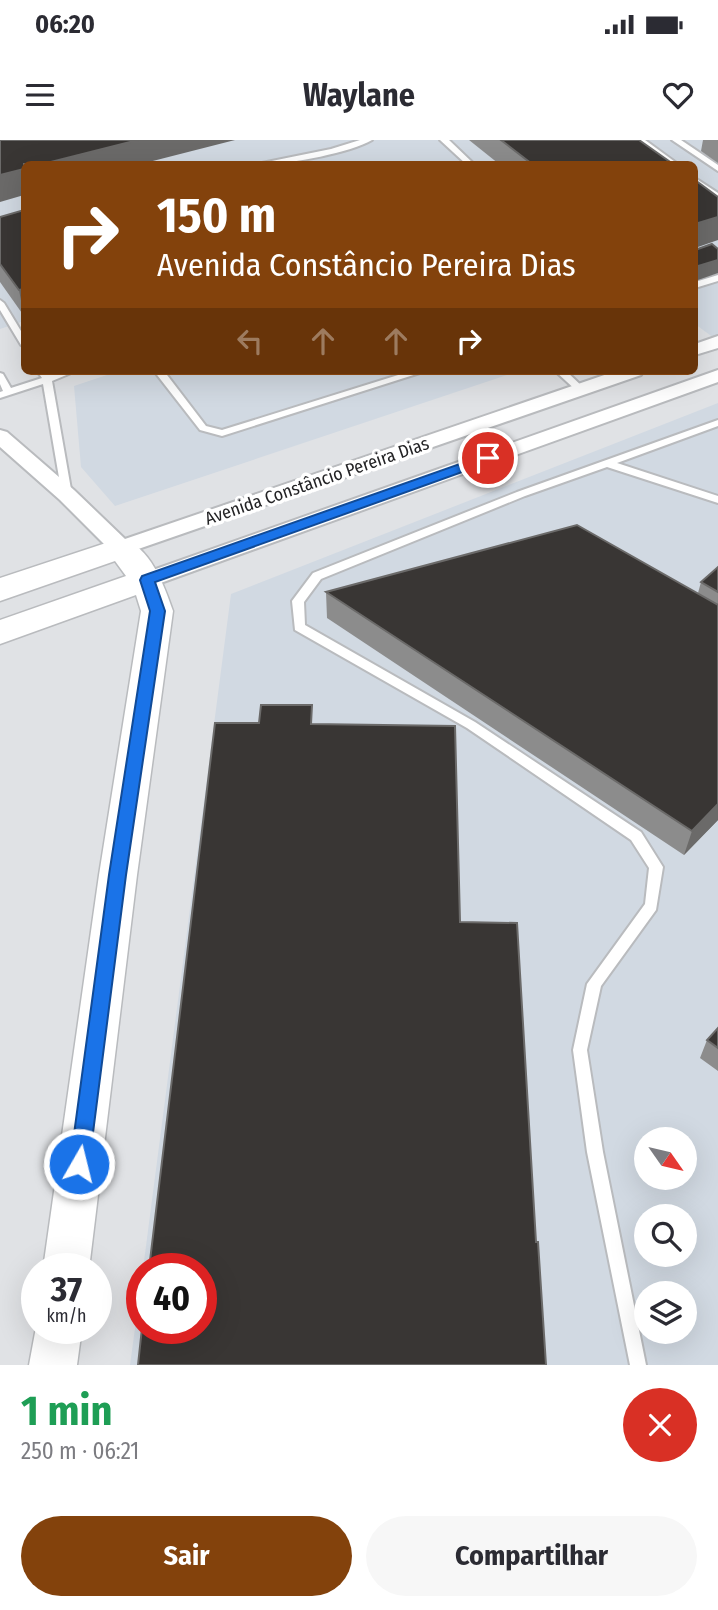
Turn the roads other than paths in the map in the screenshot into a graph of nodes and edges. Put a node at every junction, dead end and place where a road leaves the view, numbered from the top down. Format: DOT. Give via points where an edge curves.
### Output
graph roads {
  1 [pos="368,140"];
  2 [pos="444,140"];
  3 [pos="640,140"];
  4 [pos="678,140"];
  5 [pos="277,161"];
  6 [pos="467,161"];
  7 [pos="670,161"];
  8 [pos="718,169"];
  9 [pos="698,182"];
  10 [pos="718,197"];
  11 [pos="718,278"];
  12 [pos="698,284"];
  13 [pos="0,303"];
  14 [pos="21,338"];
  15 [pos="718,342"];
  16 [pos="698,349"];
  17 [pos="44,375"];
  18 [pos="162,375"];
  19 [pos="408,375"];
  20 [pos="564,375"];
  21 [pos="622,375"];
  22 [pos="626,375"];
  23 [pos="0,376"];
  24 [pos="718,376"];
  25 [pos="581,390"];
  26 [pos="4,394"];
  27 [pos="646,402"];
  28 [pos="718,424"];
  29 [pos="0,436"];
  30 [pos="607,463"];
  31 [pos="67,495"];
  32 [pos="718,500"];
  33 [pos="121,548"];
  34 [pos="147,580"];
  35 [pos="0,590"];
  36 [pos="0,632"];
  37 [pos="68,1253"];
  38 [pos="56,1344"];
  39 [pos="53,1365"];
  40 [pos="638,1365"];
  1 -- 5 [label="lane"];
  2 -- 6 [label="lane"];
  3 -- 7 [label="lane"];
  4 -- 8 [label="lane"];
  9 -- 10 [label="lane"];
  11 -- 12 [label="lane"];
  13 -- 14 [label="lane"];
  15 -- 16 [label="street"];
  17 -- 26 [label="lane"];
  17 -- 31 [label="lane"];
  18 -- 19 [label="lane" via="203,428 222,433"];
  20 -- 25 [label="lane"];
  21 -- 25 [label="street, Avenida Constâncio Pereira Dias"];
  22 -- 27 [label="street"];
  23 -- 26 [label="lane"];
  24 -- 27 [label="street, Avenida Constâncio Pereira Dias"];
  25 -- 33 [label="street, Avenida Constâncio Pereira Dias"];
  27 -- 34 [label="street, Avenida Constâncio Pereira Dias"];
  28 -- 30 [label="lane"];
  29 -- 31 [label="street"];
  30 -- 32 [label="lane"];
  30 -- 40 [label="lane" via="317,576 298,601 299,627 471,725 625,828 636,836 656,867 652,906 594,984 580,1050 595,1152"];
  31 -- 33 [label="street"];
  33 -- 34 [label="street"];
  33 -- 35 [label="street, Avenida Constâncio Pereira Dias"];
  34 -- 36 [label="street, Avenida Constâncio Pereira Dias"];
  34 -- 37 [label="street" via="157,611"];
  38 -- 39 [label="street"];
}
